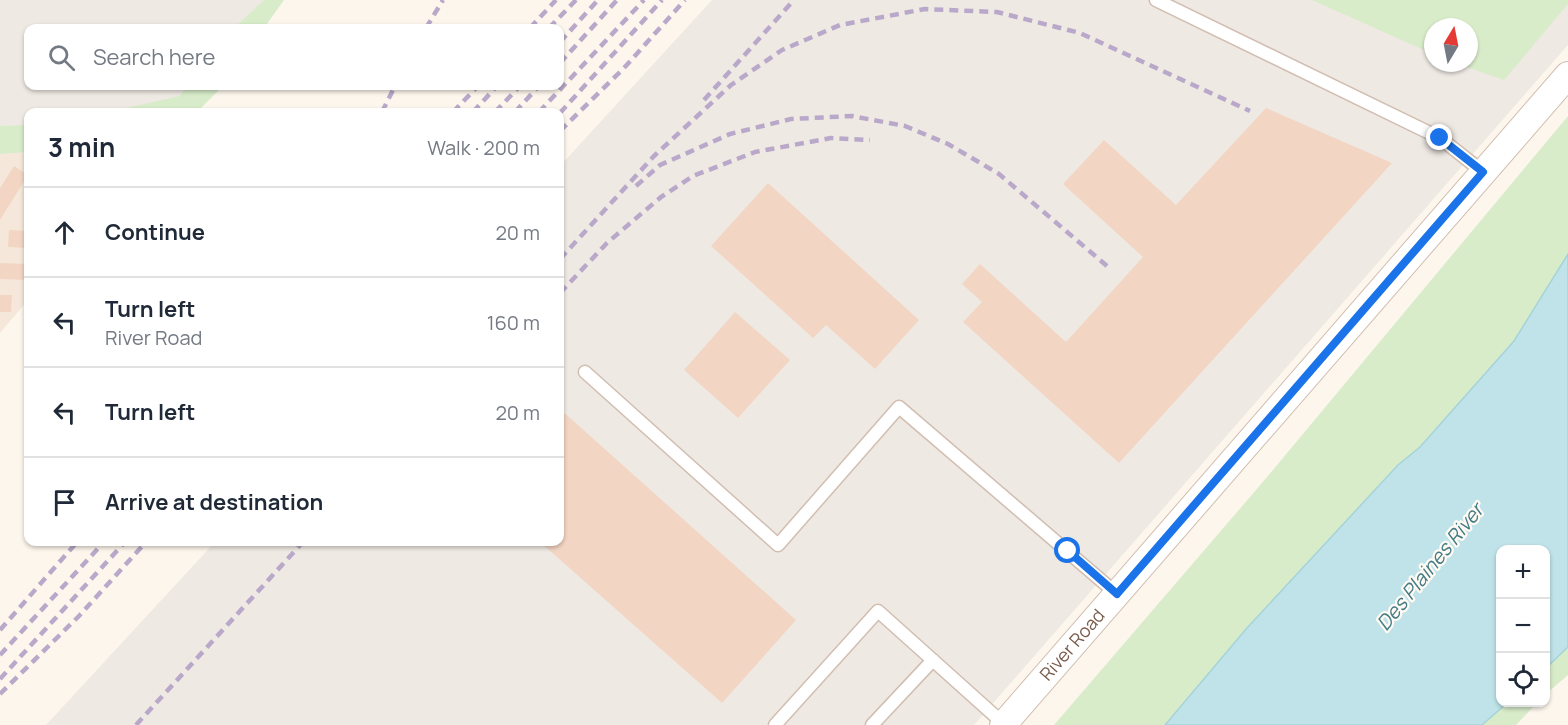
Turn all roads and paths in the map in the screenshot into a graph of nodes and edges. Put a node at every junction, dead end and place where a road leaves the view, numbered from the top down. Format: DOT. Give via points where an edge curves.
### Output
graph roads {
  1 [pos="1156,0"];
  2 [pos="1568,75"];
  3 [pos="1483,172"];
  4 [pos="585,372"];
  5 [pos="1117,594"];
  6 [pos="933,660"];
  7 [pos="775,725"];
  8 [pos="872,725"];
  9 [pos="1004,725"];
  1 -- 3 [label="lane" via="1440,138"];
  2 -- 3 [label="street, River Road"];
  3 -- 5 [label="street, River Road"];
  4 -- 5 [label="lane" via="778,545 899,407"];
  5 -- 9 [label="street, River Road"];
  6 -- 7 [label="lane" via="878,611"];
  6 -- 8 [label="lane"];
  6 -- 9 [label="lane"];
}
